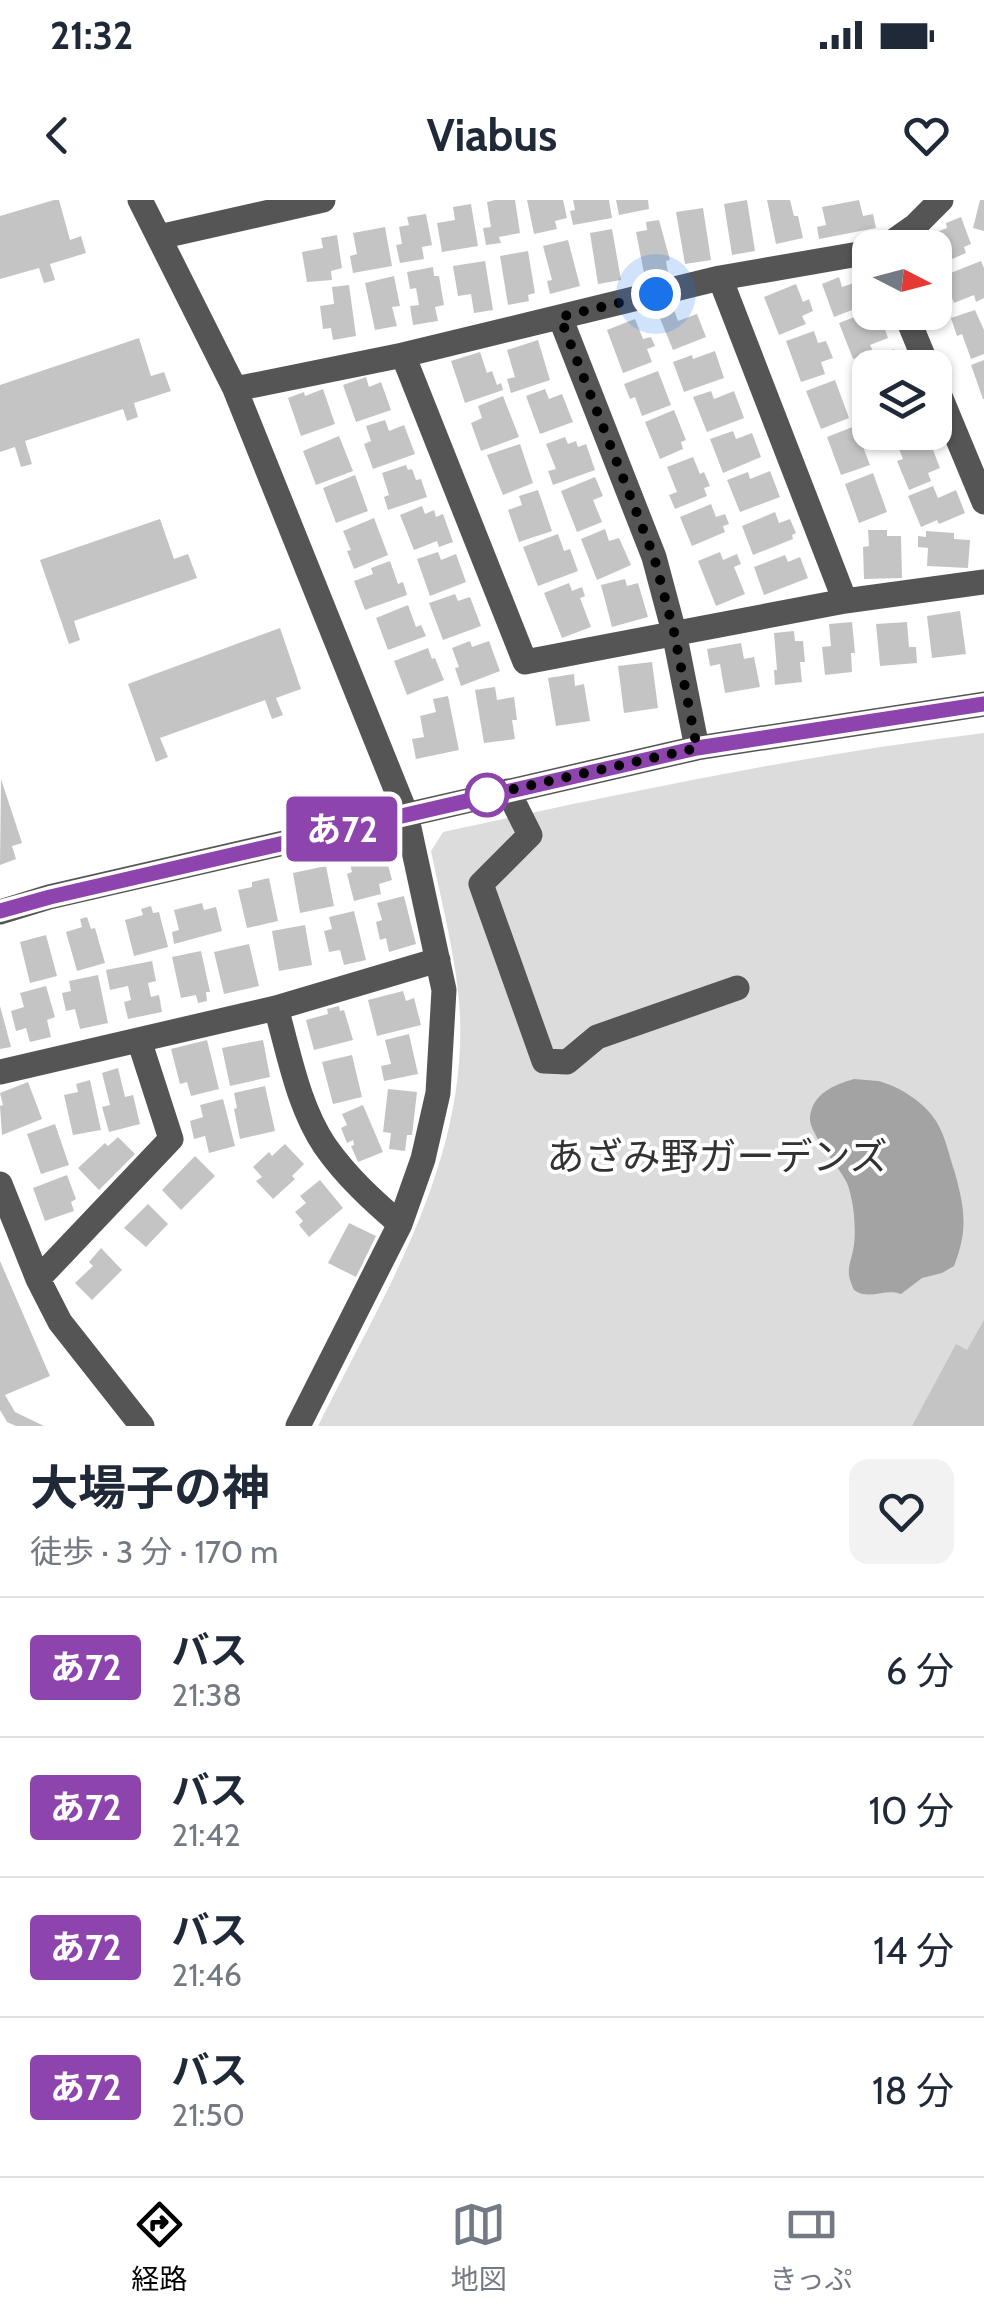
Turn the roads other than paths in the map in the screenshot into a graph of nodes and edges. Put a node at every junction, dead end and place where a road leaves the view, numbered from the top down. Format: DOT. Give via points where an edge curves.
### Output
graph roads {
  1 [pos="140,200"];
  2 [pos="322,200"];
  3 [pos="941,200"];
  4 [pos="910,230"];
  5 [pos="159,237"];
  6 [pos="852,255"];
  7 [pos="720,278"];
  8 [pos="560,317"];
  9 [pos="403,355"];
  10 [pos="235,389"];
  11 [pos="952,425"];
  12 [pos="984,502"];
  13 [pos="984,582"];
  14 [pos="844,600"];
  15 [pos="674,632"];
  16 [pos="984,704"];
  17 [pos="697,748"];
  18 [pos="508,791"];
  19 [pos="406,814"];
  20 [pos="0,912"];
  21 [pos="438,960"];
  22 [pos="737,988"];
  23 [pos="276,1008"];
  24 [pos="139,1040"];
  25 [pos="0,1072"];
  26 [pos="0,1184"];
  27 [pos="400,1224"];
  28 [pos="38,1278"];
  29 [pos="142,1426"];
  30 [pos="298,1426"];
  1 -- 5 [label="street"];
  2 -- 5 [label="street"];
  3 -- 4 [label="street"];
  5 -- 10 [label="street"];
  6 -- 7 [label="street"];
  7 -- 8 [label="street"];
  7 -- 14 [label="street"];
  8 -- 9 [label="street"];
  8 -- 15 [label="street" via="654,557"];
  9 -- 10 [label="street"];
  9 -- 15 [label="street" via="525,662"];
  10 -- 19 [label="street"];
  11 -- 12 [label="street"];
  13 -- 14 [label="street"];
  14 -- 15 [label="street"];
  15 -- 17 [label="street"];
  16 -- 17 [label="street"];
  17 -- 18 [label="street"];
  18 -- 19 [label="street"];
  18 -- 22 [label="street" via="530,835 481,884 544,1061 567,1062 597,1037"];
  19 -- 20 [label="street"];
  19 -- 21 [label="street"];
  21 -- 23 [label="street"];
  21 -- 27 [label="street" via="444,990 438,1093"];
  23 -- 24 [label="street"];
  23 -- 27 [label="street" via="301,1096 323,1143"];
  24 -- 25 [label="street"];
  24 -- 28 [label="street" via="170,1139"];
  26 -- 28 [label="street"];
  27 -- 30 [label="street"];
  28 -- 29 [label="street" via="60,1322"];
}
